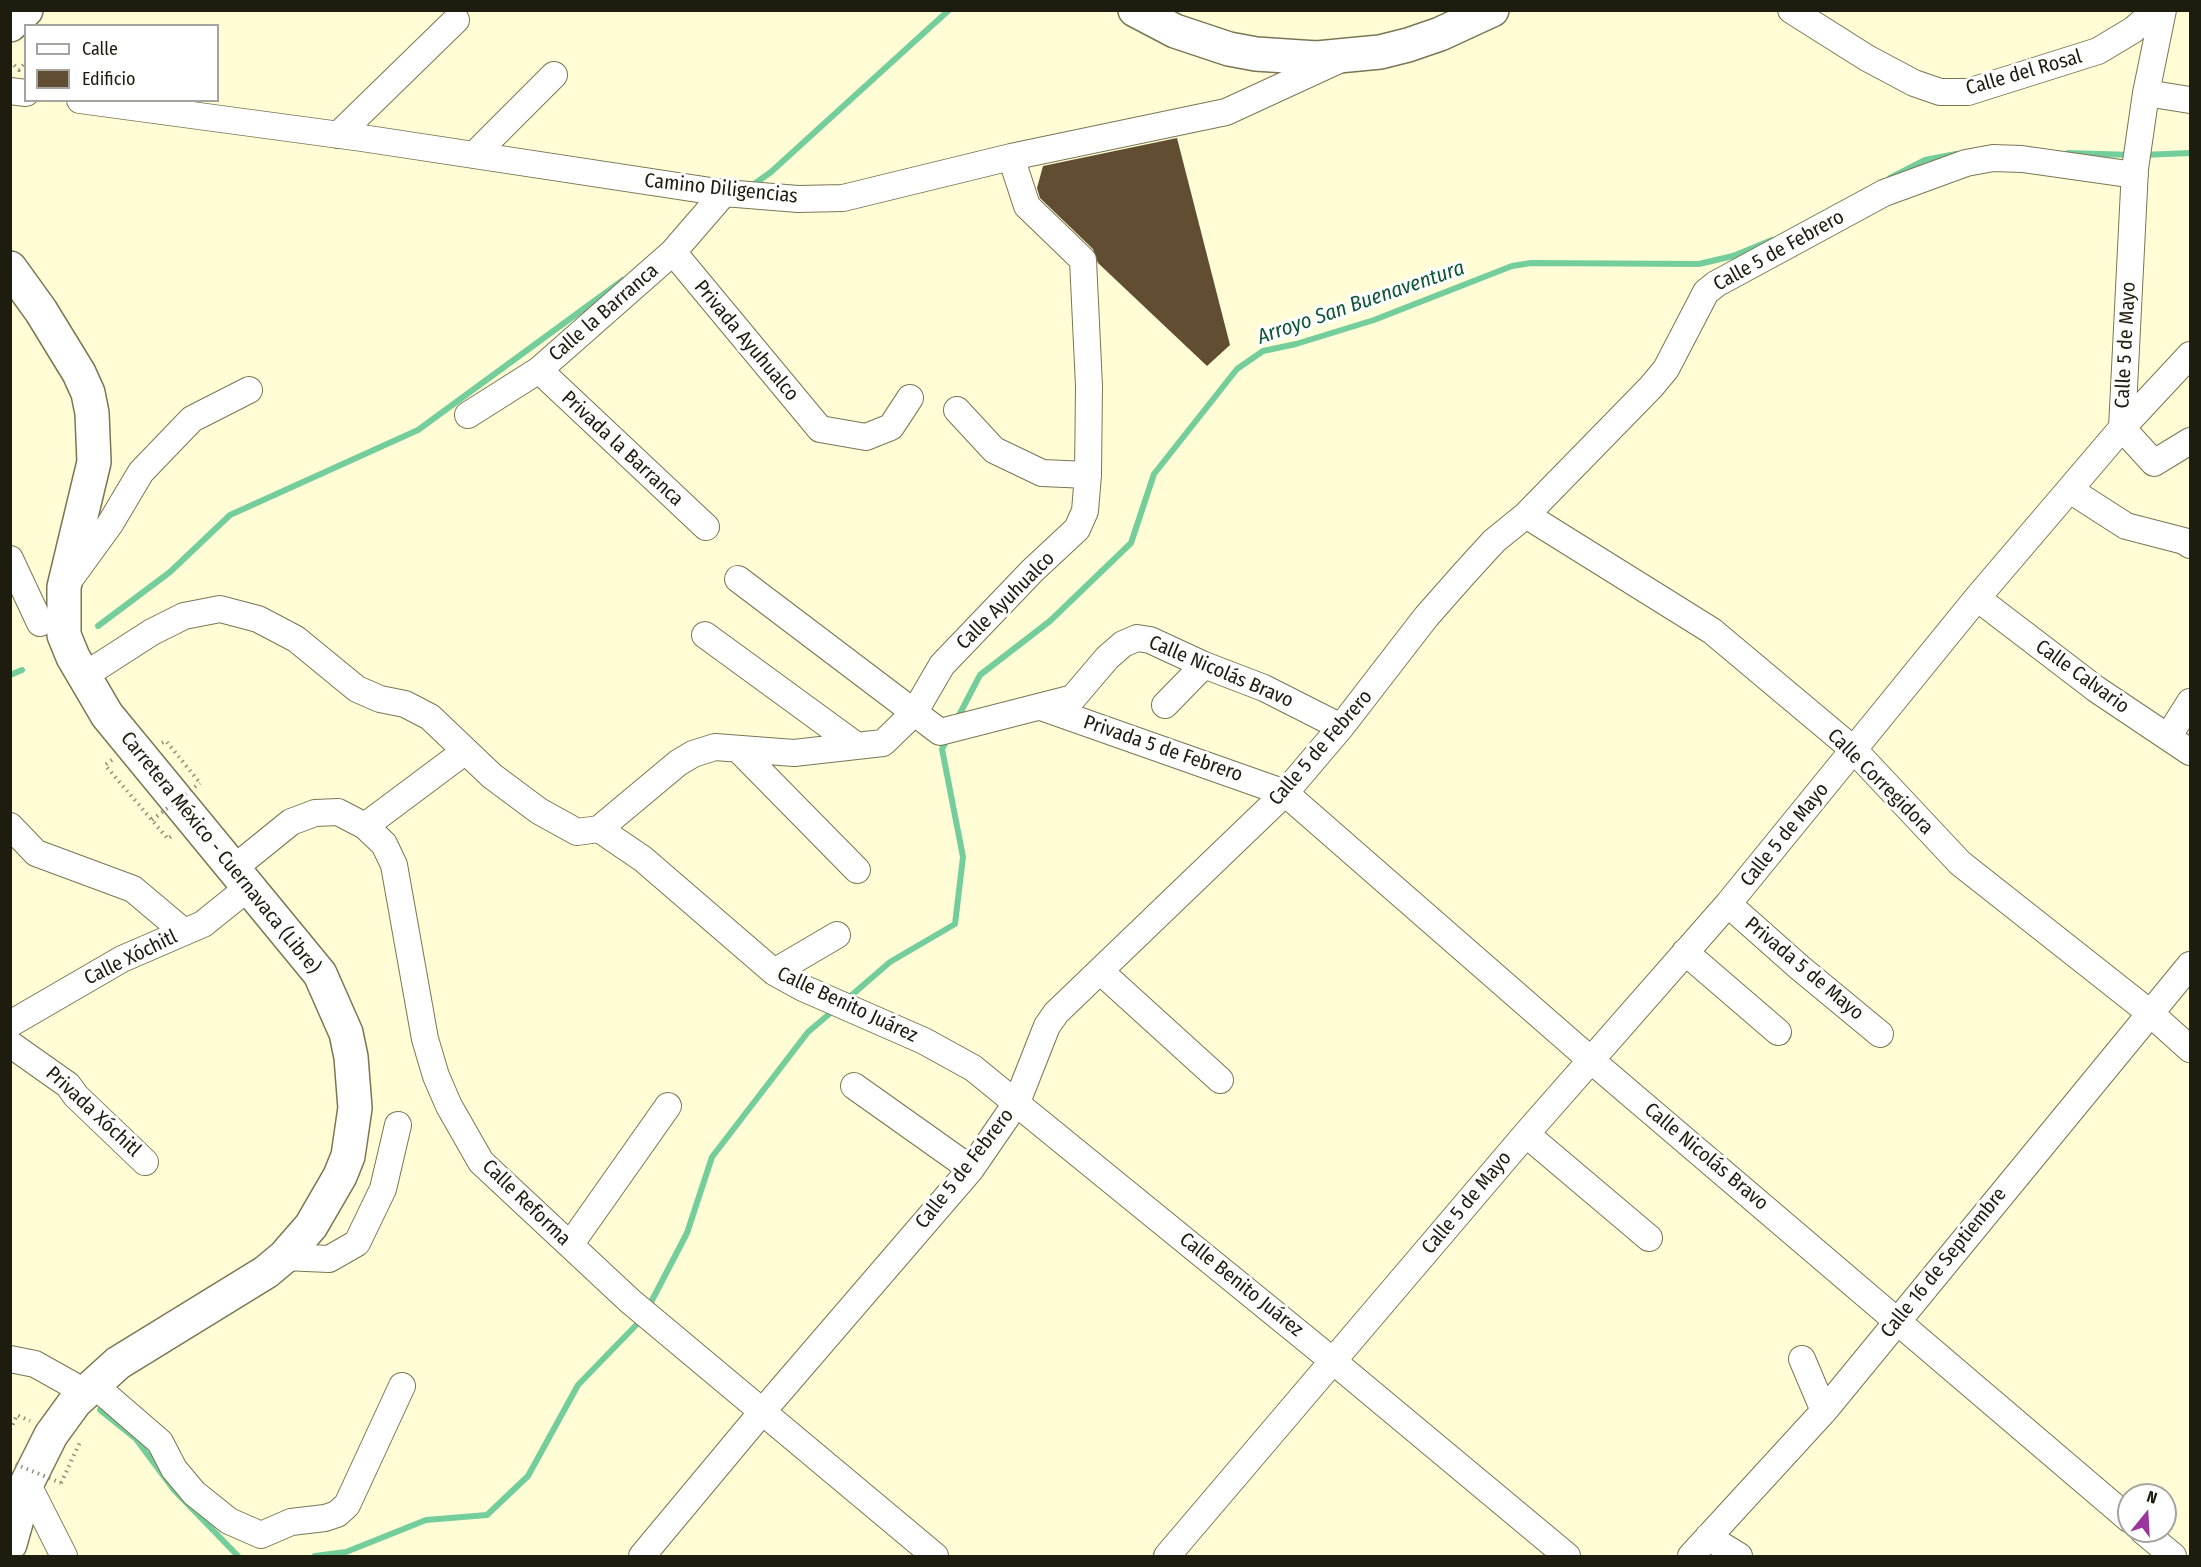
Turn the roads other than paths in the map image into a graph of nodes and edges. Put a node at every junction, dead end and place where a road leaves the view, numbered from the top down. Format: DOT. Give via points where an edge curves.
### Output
graph roads {
  1 [pos="27,10"];
  2 [pos="1135,10"];
  3 [pos="1492,10"];
  4 [pos="2156,10"];
  5 [pos="2163,10"];
  6 [pos="1802,14"];
  7 [pos="456,20"];
  8 [pos="10,25"];
  9 [pos="1345,57"];
  10 [pos="554,75"];
  11 [pos="2146,93"];
  12 [pos="2190,100"];
  13 [pos="95,102"];
  14 [pos="338,135"];
  15 [pos="474,155"];
  16 [pos="1011,157"];
  17 [pos="2135,172"];
  18 [pos="722,196"];
  19 [pos="674,251"];
  20 [pos="10,268"];
  21 [pos="2190,355"];
  22 [pos="539,370"];
  23 [pos="249,390"];
  24 [pos="910,398"];
  25 [pos="957,410"];
  26 [pos="468,416"];
  27 [pos="2122,428"];
  28 [pos="2190,441"];
  29 [pos="1088,475"];
  30 [pos="2070,490"];
  31 [pos="1526,515"];
  32 [pos="706,527"];
  33 [pos="2190,545"];
  34 [pos="10,559"];
  35 [pos="738,579"];
  36 [pos="64,587"];
  37 [pos="1977,598"];
  38 [pos="10,609"];
  39 [pos="52,629"];
  40 [pos="705,635"];
  41 [pos="1204,665"];
  42 [pos="82,676"];
  43 [pos="2190,702"];
  44 [pos="1165,705"];
  45 [pos="1041,707"];
  46 [pos="914,713"];
  47 [pos="1341,727"];
  48 [pos="2168,737"];
  49 [pos="857,746"];
  50 [pos="738,749"];
  51 [pos="1854,750"];
  52 [pos="464,752"];
  53 [pos="2190,752"];
  54 [pos="1285,793"];
  55 [pos="10,826"];
  56 [pos="365,826"];
  57 [pos="599,829"];
  58 [pos="857,870"];
  59 [pos="241,878"];
  60 [pos="1728,904"];
  61 [pos="184,932"];
  62 [pos="837,935"];
  63 [pos="1685,952"];
  64 [pos="2190,964"];
  65 [pos="1100,971"];
  66 [pos="774,972"];
  67 [pos="2150,1013"];
  68 [pos="10,1024"];
  69 [pos="1778,1032"];
  70 [pos="1880,1034"];
  71 [pos="10,1044"];
  72 [pos="2190,1049"];
  73 [pos="1592,1061"];
  74 [pos="1220,1080"];
  75 [pos="854,1086"];
  76 [pos="1017,1102"];
  77 [pos="668,1106"];
  78 [pos="398,1125"];
  79 [pos="1526,1134"];
  80 [pos="145,1162"];
  81 [pos="971,1169"];
  82 [pos="1649,1238"];
  83 [pos="570,1245"];
  84 [pos="284,1257"];
  85 [pos="1897,1320"];
  86 [pos="10,1359"];
  87 [pos="1802,1359"];
  88 [pos="1333,1361"];
  89 [pos="402,1386"];
  90 [pos="89,1388"];
  91 [pos="1824,1411"];
  92 [pos="762,1412"];
  93 [pos="18,1484"];
  94 [pos="2117,1509"];
  95 [pos="1708,1537"];
  96 [pos="2157,1543"];
  97 [pos="10,1544"];
  98 [pos="935,1556"];
  99 [pos="64,1557"];
  100 [pos="642,1557"];
  101 [pos="1167,1557"];
  102 [pos="1567,1557"];
  103 [pos="1691,1557"];
  104 [pos="1739,1557"];
  105 [pos="2173,1557"];
  1 -- 8 [label="main road"];
  2 -- 9 [label="main road" via="1175,31 1229,49 1289,57"];
  3 -- 9 [label="main road" via="1408,45"];
  4 -- 6 [label="street, Calle del Rosal" via="2133,30 2098,51 1968,92 1940,92 1914,83"];
  5 -- 11 [label="street, Calle 5 de Mayo"];
  7 -- 14 [label="street"];
  9 -- 16 [label="street, Camino Diligencias" via="1226,112"];
  10 -- 15 [label="street"];
  11 -- 12 [label="street"];
  11 -- 17 [label="street, Calle 5 de Mayo"];
  13 -- 14 [label="street, Camino Diligencias"];
  14 -- 15 [label="street, Camino Diligencias"];
  15 -- 18 [label="street, Camino Diligencias"];
  16 -- 18 [label="street, Camino Diligencias" via="843,198"];
  16 -- 29 [label="street, Calle Ayuhualco" via="1027,206 1083,260 1089,386"];
  17 -- 27 [label="street, Calle 5 de Mayo"];
  17 -- 31 [label="street, Calle 5 de Febrero" via="2022,159 1993,158 1966,163 1884,193 1716,284 1706,292 1666,369"];
  18 -- 19 [label="street, Calle la Barranca"];
  19 -- 22 [label="street, Calle la Barranca"];
  19 -- 24 [label="street, Privada Ayuhualco" via="820,429 866,437 891,427"];
  20 -- 36 [label="main road, Carretera México - Cuernavaca (Libre)" via="79,373 92,412 94,462"];
  21 -- 27 [label="street"];
  22 -- 26 [label="street, Calle la Barranca"];
  22 -- 32 [label="street, Privada la Barranca"];
  23 -- 36 [label="street" via="192,419 141,472 110,524"];
  25 -- 29 [label="street" via="994,450 1042,473"];
  27 -- 28 [label="street" via="2154,463"];
  27 -- 30 [label="street, Calle 5 de Mayo"];
  29 -- 46 [label="street, Calle Ayuhualco" via="1085,511 1077,530 942,665"];
  30 -- 33 [label="street" via="2126,526"];
  30 -- 37 [label="street, Calle 5 de Mayo"];
  31 -- 47 [label="street, Calle 5 de Febrero" via="1494,541 1426,617"];
  31 -- 51 [label="street, Calle Corregidora" via="1712,631"];
  34 -- 39 [label="street"];
  35 -- 46 [label="street, Calle Nicolás Bravo"];
  36 -- 39 [label="main road, Carretera México - Cuernavaca (Libre)"];
  37 -- 48 [label="street, Calle Calvario" via="2096,689"];
  37 -- 51 [label="street, Calle 5 de Mayo"];
  38 -- 39 [label="street"];
  39 -- 42 [label="main road, Carretera México - Cuernavaca (Libre)"];
  40 -- 49 [label="street"];
  41 -- 44 [label="street"];
  41 -- 45 [label="street, Calle Nicolás Bravo" via="1150,640 1137,638 1107,658 1073,698"];
  41 -- 47 [label="street, Calle Nicolás Bravo" via="1264,688"];
  42 -- 52 [label="street" via="162,626 184,616 220,609 258,619 296,639 357,689 405,704 430,717"];
  42 -- 59 [label="main road, Carretera México - Cuernavaca (Libre)" via="107,716"];
  43 -- 48 [label="street"];
  45 -- 46 [label="street, Calle Nicolás Bravo" via="940,732"];
  45 -- 54 [label="street, Privada 5 de Febrero"];
  46 -- 49 [label="street, Calle Ayuhualco" via="883,743"];
  47 -- 54 [label="street, Calle 5 de Febrero"];
  48 -- 53 [label="street, Calle Calvario"];
  49 -- 50 [label="street, Calle Ayuhualco" via="794,753"];
  50 -- 57 [label="street, Calle Ayuhualco" via="715,747 693,754"];
  50 -- 58 [label="street"];
  51 -- 60 [label="street, Calle 5 de Mayo"];
  51 -- 67 [label="street, Calle Corregidora" via="1960,863"];
  52 -- 56 [label="street"];
  52 -- 57 [label="street" via="539,811 577,832"];
  54 -- 65 [label="street, Calle 5 de Febrero"];
  54 -- 73 [label="street, Calle Nicolás Bravo"];
  55 -- 61 [label="street" via="36,853 133,889"];
  56 -- 59 [label="street, Calle Reforma" via="338,812 315,813 291,822"];
  56 -- 83 [label="street, Calle Reforma" via="384,844 394,865 425,1040 449,1106 481,1162"];
  57 -- 66 [label="street, Calle Benito Juárez" via="643,859"];
  59 -- 61 [label="street, Calle Xóchitl" via="203,924"];
  59 -- 84 [label="main road, Carretera México - Cuernavaca (Libre)" via="320,974 346,1033 354,1084 352,1129 340,1176 311,1226"];
  60 -- 63 [label="street, Calle 5 de Mayo"];
  60 -- 70 [label="street, Privada 5 de Mayo"];
  61 -- 68 [label="street, Calle Xóchitl" via="122,958"];
  62 -- 66 [label="street"];
  63 -- 69 [label="street"];
  63 -- 73 [label="street, Calle 5 de Mayo"];
  64 -- 67 [label="street, Calle 16 de Septiembre"];
  65 -- 74 [label="street"];
  65 -- 76 [label="street, Calle 5 de Febrero" via="1047,1026"];
  66 -- 76 [label="street, Calle Benito Juárez" via="924,1041 974,1068"];
  67 -- 72 [label="street, Calle Corregidora"];
  67 -- 85 [label="street, Calle 16 de Septiembre"];
  71 -- 80 [label="street, Privada Xóchitl" via="68,1085"];
  73 -- 79 [label="street, Calle 5 de Mayo"];
  73 -- 85 [label="street, Calle Nicolás Bravo"];
  75 -- 81 [label="street"];
  76 -- 81 [label="street, Calle 5 de Febrero"];
  76 -- 88 [label="street, Calle Benito Juárez"];
  77 -- 83 [label="street"];
  78 -- 84 [label="street" via="383,1189 357,1243 329,1259"];
  79 -- 82 [label="street"];
  79 -- 88 [label="street, Calle 5 de Mayo"];
  81 -- 92 [label="street, Calle 5 de Febrero"];
  83 -- 92 [label="street, Calle Reforma"];
  84 -- 90 [label="main road, Carretera México - Cuernavaca (Libre)" via="118,1364"];
  85 -- 91 [label="street, Calle 16 de Septiembre"];
  85 -- 94 [label="street, Calle Nicolás Bravo"];
  86 -- 90 [label="street" via="34,1364"];
  87 -- 91 [label="street"];
  88 -- 101 [label="street, Calle 5 de Mayo"];
  88 -- 102 [label="street, Calle Benito Juárez"];
  89 -- 90 [label="street" via="347,1505 337,1514 291,1522 261,1535 229,1521 195,1493 174,1470 160,1442"];
  90 -- 93 [label="main road, Carretera México - Cuernavaca (Libre)"];
  91 -- 95 [label="street, Calle 16 de Septiembre"];
  92 -- 98 [label="street, Calle Reforma"];
  92 -- 100 [label="street, Calle 5 de Febrero"];
  93 -- 97 [label="main road, Carretera México - Cuernavaca (Libre)"];
  93 -- 99 [label="street"];
  95 -- 103 [label="street, Calle 16 de Septiembre"];
  95 -- 104 [label="street"];
  96 -- 105 [label="street"];
}
